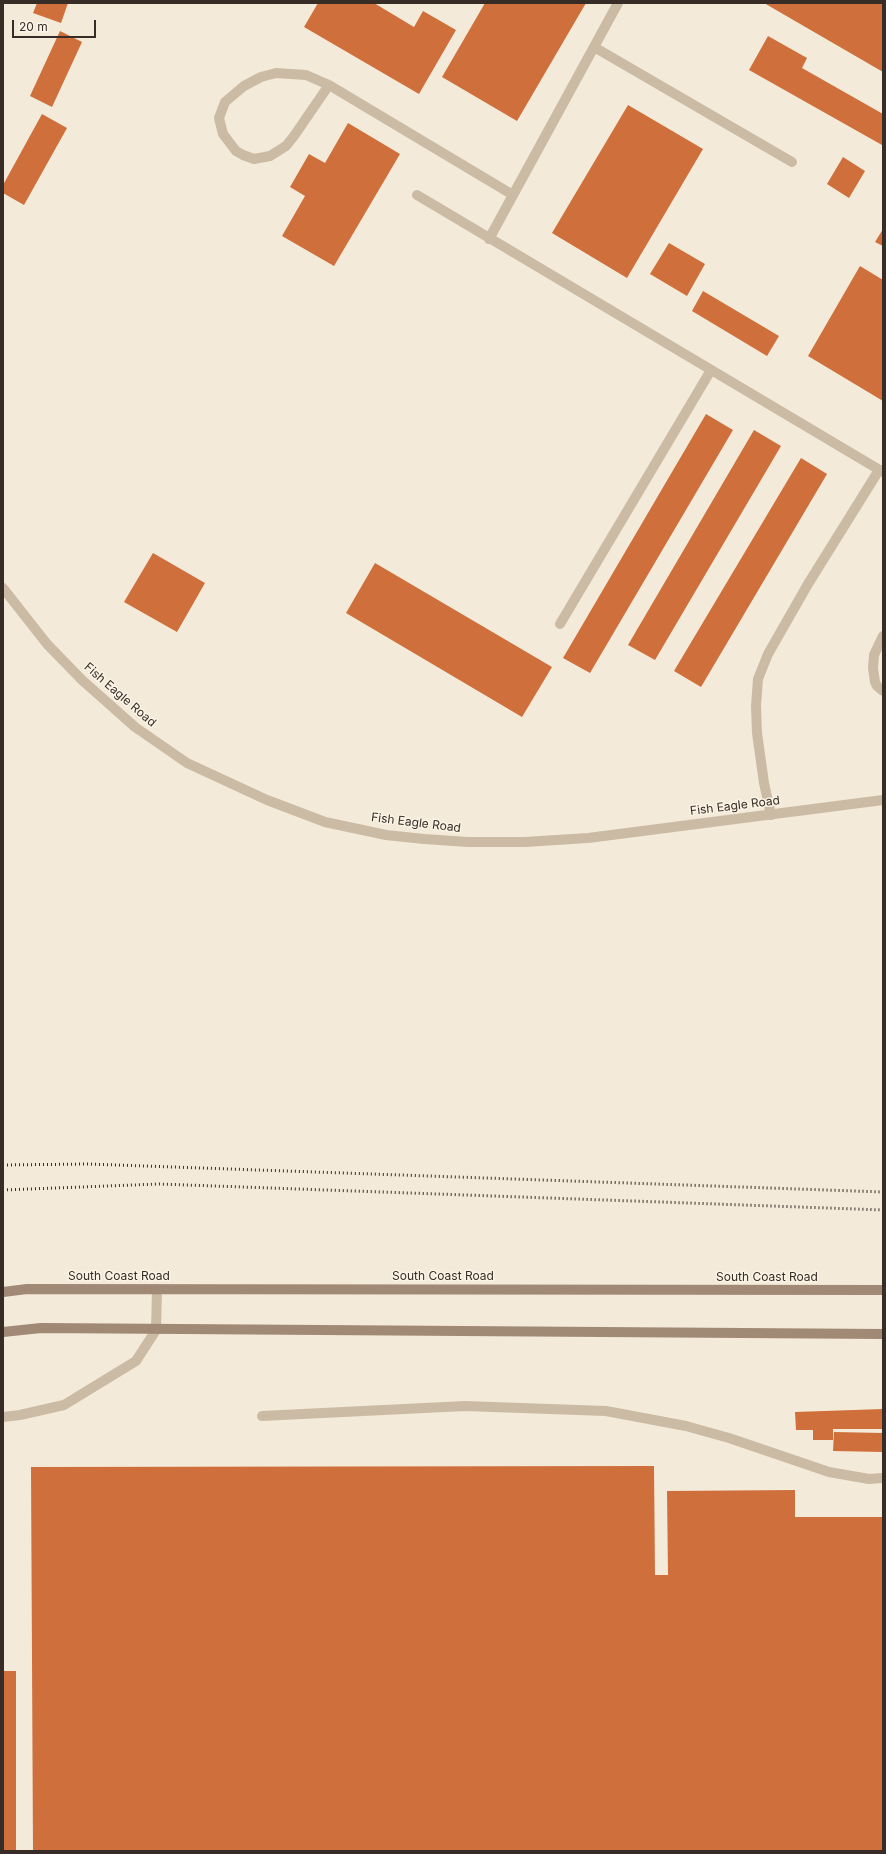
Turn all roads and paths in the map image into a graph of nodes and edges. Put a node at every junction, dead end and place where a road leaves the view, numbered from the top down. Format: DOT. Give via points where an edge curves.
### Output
graph roads {
  1 [pos="618,3"];
  2 [pos="594,47"];
  3 [pos="329,85"];
  4 [pos="792,162"];
  5 [pos="417,194"];
  6 [pos="513,195"];
  7 [pos="489,239"];
  8 [pos="711,370"];
  9 [pos="881,471"];
  10 [pos="3,588"];
  11 [pos="560,624"];
  12 [pos="883,636"];
  13 [pos="883,691"];
  14 [pos="883,800"];
  15 [pos="771,815"];
  16 [pos="157,1289"];
  17 [pos="883,1290"];
  18 [pos="3,1292"];
  19 [pos="156,1330"];
  20 [pos="3,1332"];
  21 [pos="883,1334"];
  22 [pos="262,1416"];
  23 [pos="3,1417"];
  24 [pos="883,1478"];
  1 -- 2 [label="street"];
  2 -- 4 [label="street"];
  2 -- 6 [label="street"];
  3 -- 3 [label="street" via="306,75 291,73 261,77 244,86 225,102 219,118 223,134 242,155 254,159 270,156 286,146"];
  3 -- 6 [label="street"];
  5 -- 7 [label="street"];
  6 -- 7 [label="street"];
  7 -- 8 [label="street"];
  8 -- 9 [label="street"];
  8 -- 11 [label="street"];
  9 -- 15 [label="street" via="808,584 768,654 758,679 758,733"];
  10 -- 15 [label="street, Fish Eagle Road" via="47,644 82,680 135,727 187,763 267,800 325,822 386,835 424,839 525,842 588,838"];
  12 -- 13 [label="street" via="874,655 873,668 875,682"];
  14 -- 15 [label="street, Fish Eagle Road"];
  16 -- 17 [label="street, South Coast Road"];
  16 -- 18 [label="street, South Coast Road" via="27,1289"];
  16 -- 19 [label="street"];
  19 -- 20 [label="street" via="42,1328"];
  19 -- 21 [label="street"];
  19 -- 23 [label="street" via="136,1361 64,1405"];
  22 -- 24 [label="street" via="465,1406 606,1411 686,1426 829,1472 869,1479"];
}
